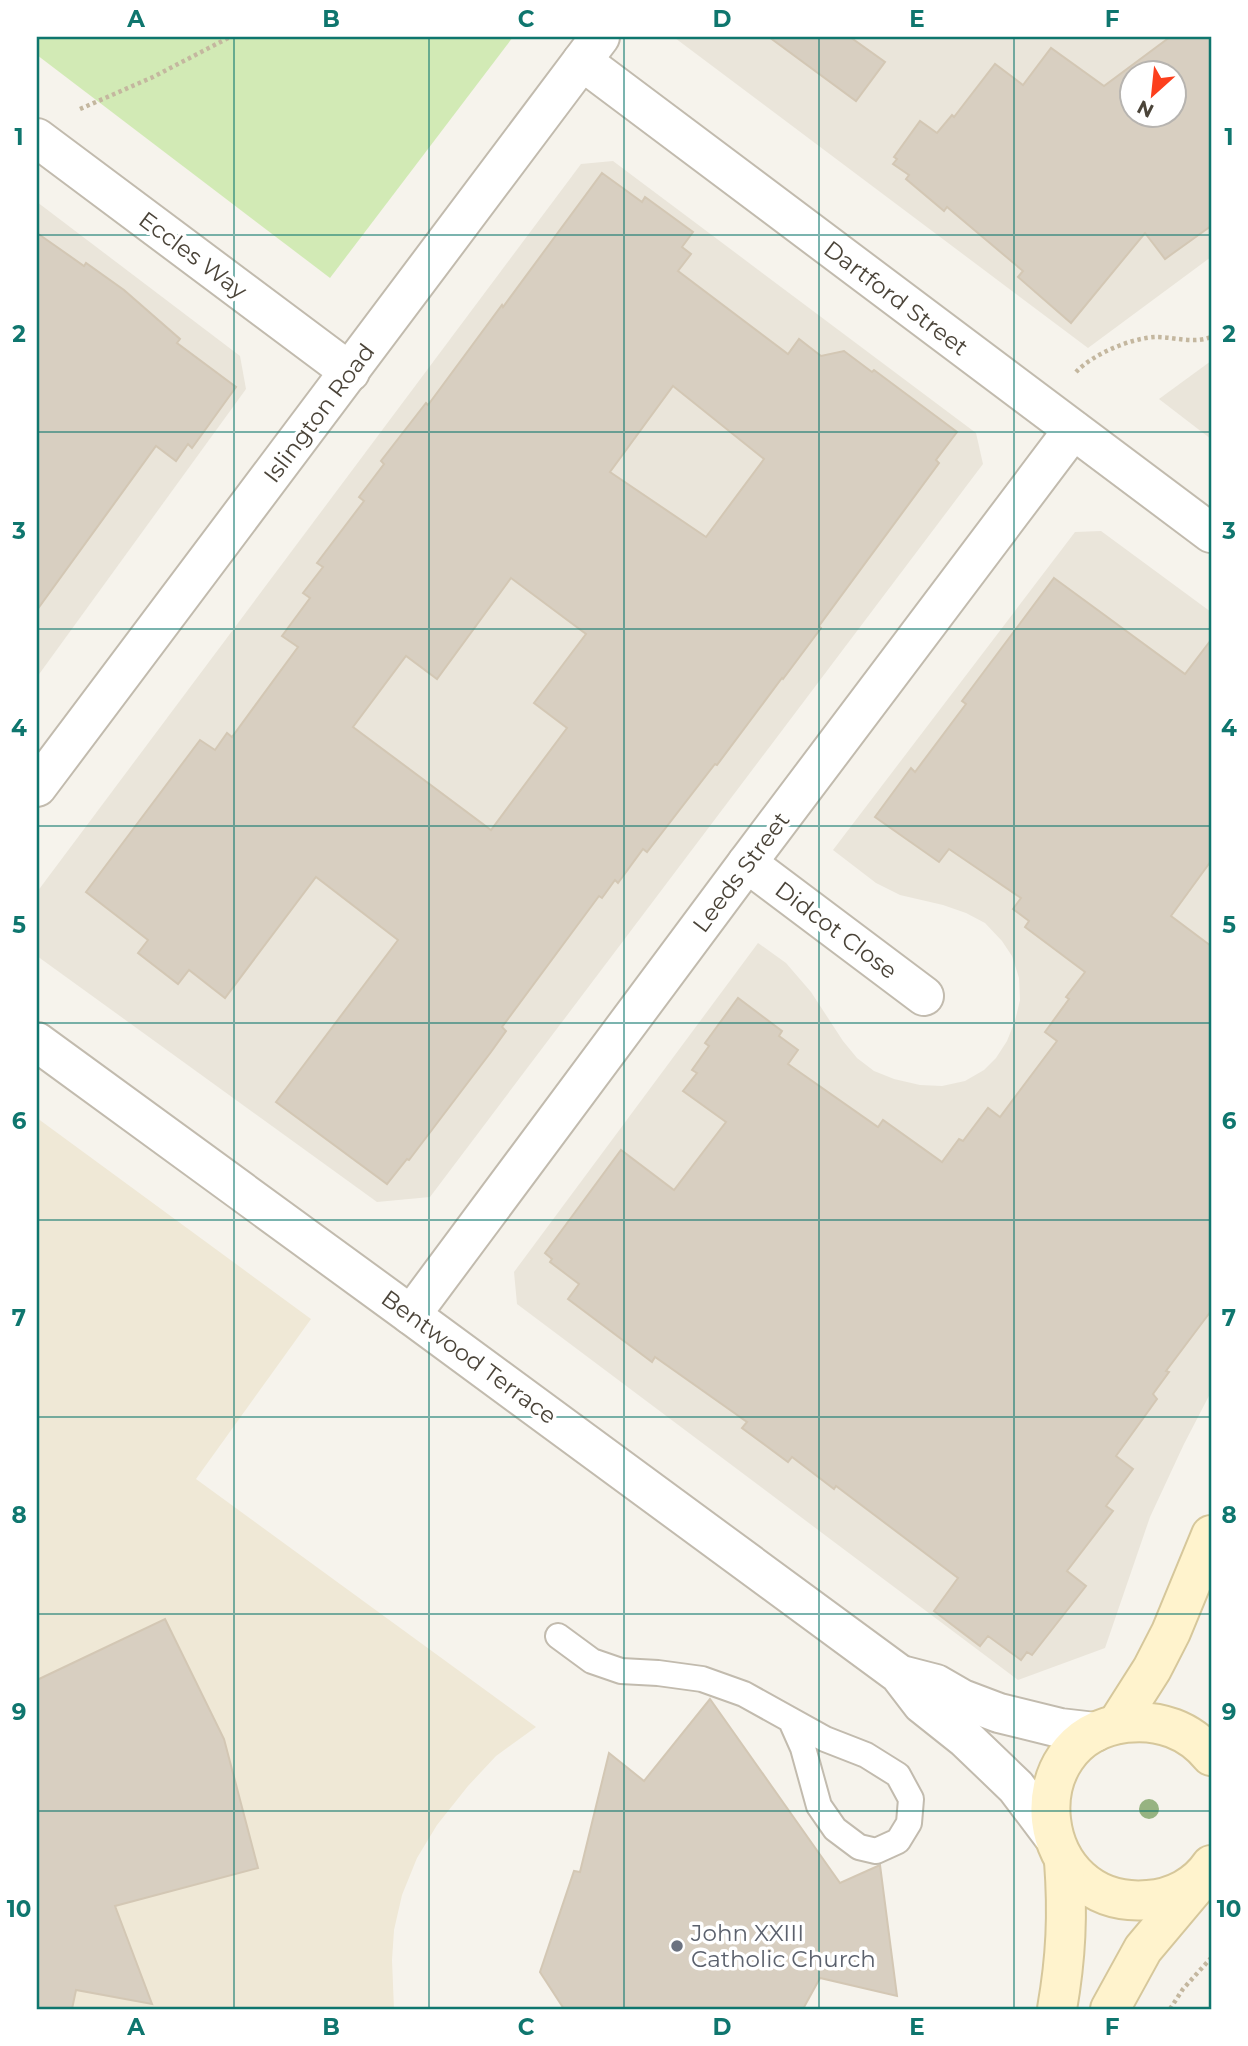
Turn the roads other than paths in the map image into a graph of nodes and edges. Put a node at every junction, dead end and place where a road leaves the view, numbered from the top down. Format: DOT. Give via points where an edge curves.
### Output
graph roads {
  1 [pos="591,49"];
  2 [pos="37,138"];
  3 [pos="350,372"];
  4 [pos="1073,430"];
  5 [pos="1211,533"];
  6 [pos="37,788"];
  7 [pos="747,863"];
  8 [pos="924,996"];
  9 [pos="37,1042"];
  10 [pos="411,1315"];
  11 [pos="1211,1535"];
  12 [pos="558,1636"];
  13 [pos="899,1675"];
  14 [pos="791,1721"];
  15 [pos="1106,1728"];
  16 [pos="1211,1756"];
  17 [pos="1058,1849"];
  18 [pos="1208,1869"];
  19 [pos="1057,2009"];
  20 [pos="1110,2009"];
  1 -- 3 [label="street, Islington Road"];
  1 -- 4 [label="street, Dartford Street"];
  2 -- 3 [label="street, Eccles Way"];
  3 -- 6 [label="street, Islington Road"];
  4 -- 5 [label="street, Dartford Street"];
  4 -- 7 [label="street, Leeds Street"];
  7 -- 8 [label="street, Didcot Close"];
  7 -- 10 [label="street, Leeds Street"];
  9 -- 10 [label="street, Bentwood Terrace"];
  10 -- 13 [label="street, Bentwood Terrace"];
  11 -- 15 [label="street" via="1152,1669"];
  12 -- 14 [label="lane" via="592,1661 621,1671 702,1679 744,1694"];
  13 -- 15 [label="street, Bentwood Terrace" via="936,1684 999,1713 1060,1728"];
  13 -- 17 [label="street, Bentwood Terrace" via="922,1704 1016,1787"];
  14 -- 14 [label="lane" via="898,1775 911,1799 909,1823 898,1841 876,1851 859,1847 835,1829 819,1807"];
  15 -- 16 [label="street" via="1143,1721 1168,1726 1191,1736"];
  15 -- 17 [label="street" via="1077,1746 1053,1785 1049,1808"];
  17 -- 18 [label="street" via="1083,1881 1107,1895 1133,1902 1185,1890"];
  17 -- 19 [label="street" via="1066,1931"];
  18 -- 20 [label="street" via="1143,1949"];
}
